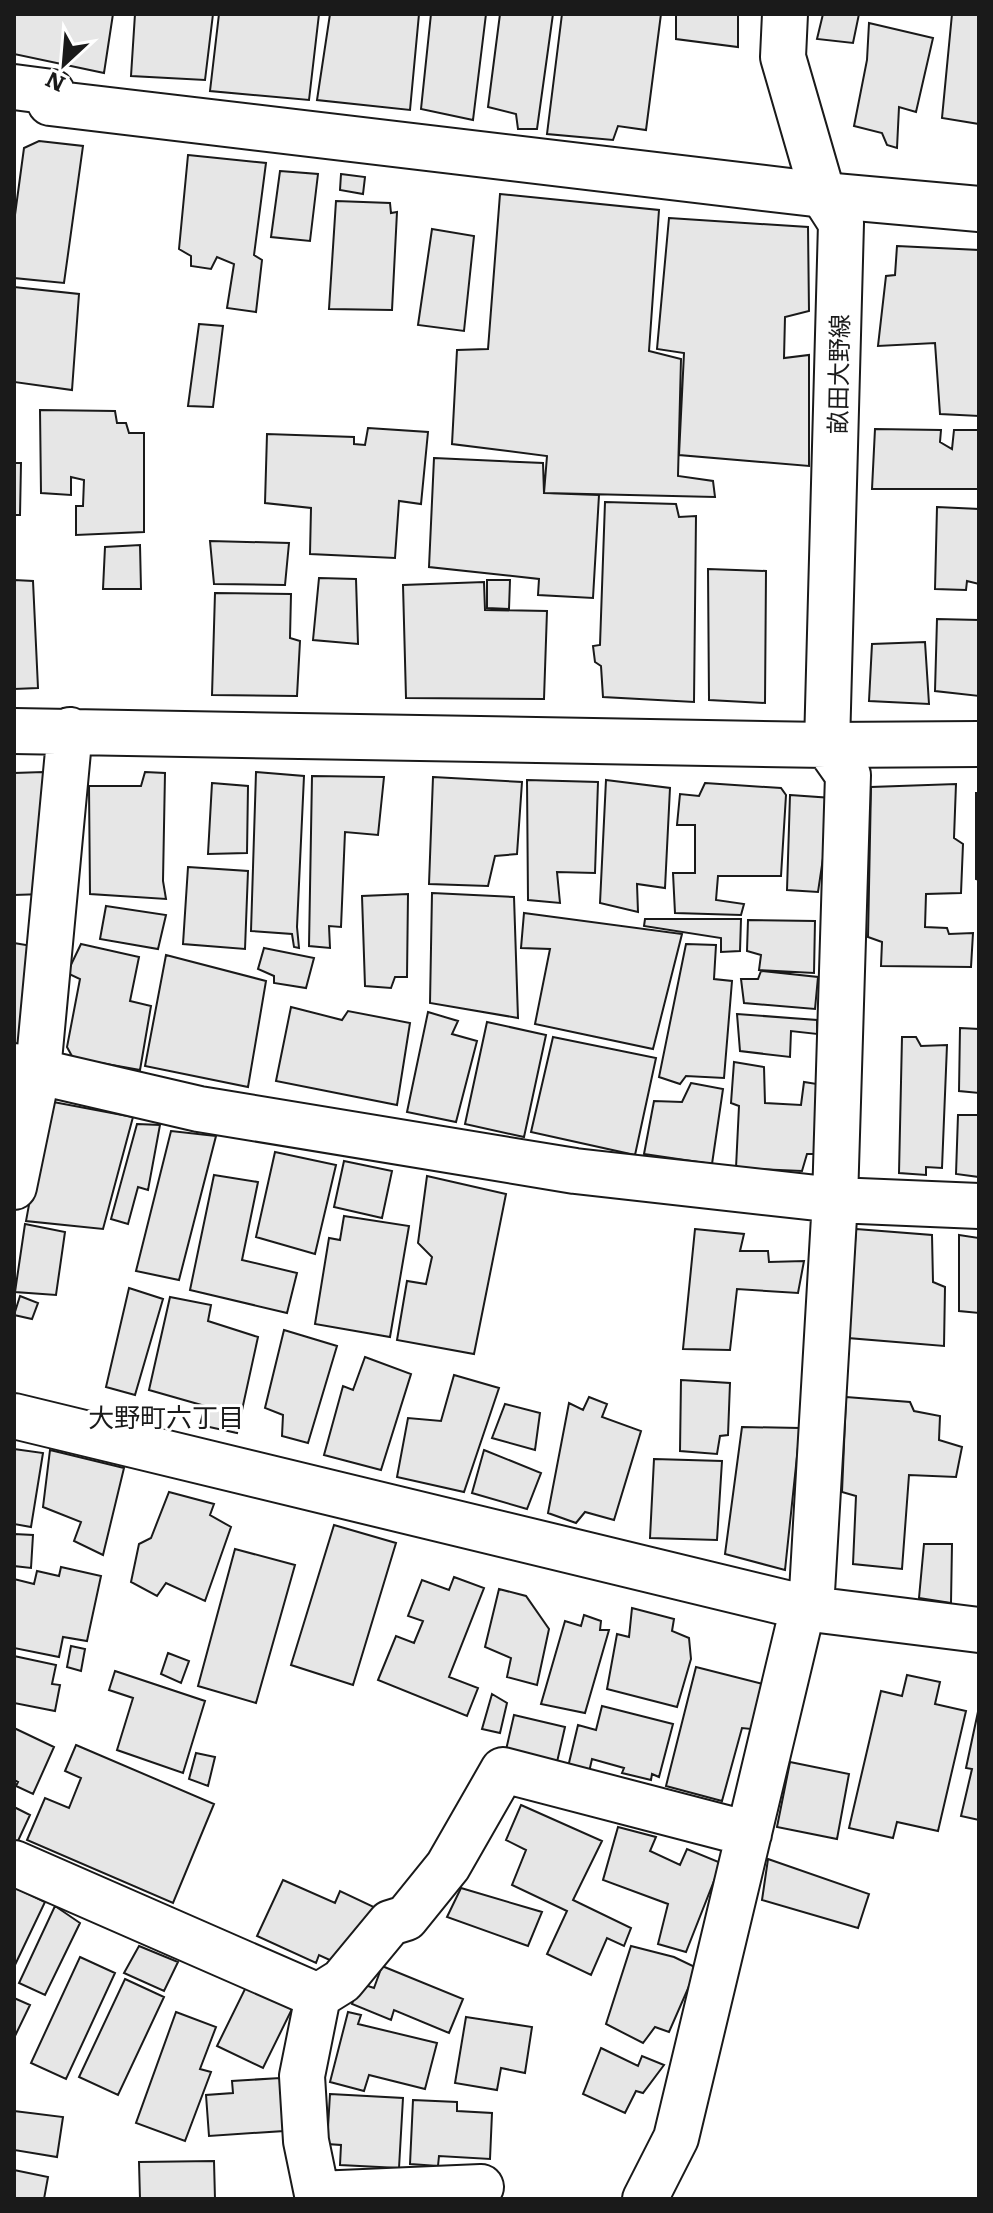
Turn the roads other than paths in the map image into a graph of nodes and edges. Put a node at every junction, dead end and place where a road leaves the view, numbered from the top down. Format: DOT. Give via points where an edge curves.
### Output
graph roads {
  1 [pos="785,14"];
  2 [pos="14,87"];
  3 [pos="823,195"];
  4 [pos="979,209"];
  5 [pos="70,730"];
  6 [pos="14,731"];
  7 [pos="979,744"];
  8 [pos="827,745"];
  9 [pos="26,1069"];
  10 [pos="14,1187"];
  11 [pos="835,1200"];
  12 [pos="979,1206"];
  13 [pos="14,1416"];
  14 [pos="807,1608"];
  15 [pos="979,1630"];
  16 [pos="749,1834"];
  17 [pos="14,1863"];
  18 [pos="318,1996"];
  19 [pos="481,2187"];
  20 [pos="645,2199"];
  1 -- 3 [label="street, 畝田大野線" via="783,57"];
  2 -- 3 [label="street" via="52,92 50,103"];
  3 -- 4 [label="street"];
  3 -- 8 [label="street, 畝田大野線" via="841,223"];
  5 -- 6 [label="street"];
  5 -- 8 [label="street"];
  5 -- 9 [label="street"];
  7 -- 8 [label="street"];
  8 -- 11 [label="street" via="848,775"];
  9 -- 10 [label="street"];
  9 -- 11 [label="street" via="199,1109 531,1164"];
  11 -- 12 [label="street"];
  11 -- 14 [label="street"];
  13 -- 14 [label="street"];
  14 -- 15 [label="street"];
  14 -- 16 [label="street"];
  16 -- 18 [label="street" via="503,1770 448,1866 406,1918 390,1923 342,1981"];
  16 -- 20 [label="street" via="676,2138"];
  17 -- 18 [label="street"];
  18 -- 19 [label="street" via="302,2076 306,2141 317,2194"];
}
